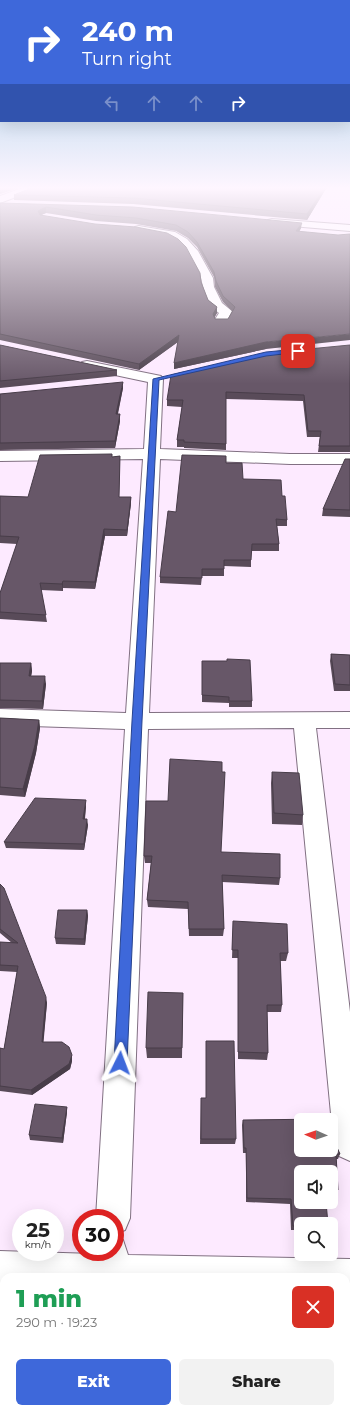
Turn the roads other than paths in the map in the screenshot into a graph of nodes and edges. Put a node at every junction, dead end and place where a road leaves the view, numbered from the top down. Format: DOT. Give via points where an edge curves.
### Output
graph roads {
  1 [pos="193,253"];
  2 [pos="221,322"];
  3 [pos="72,362"];
  4 [pos="164,377"];
  5 [pos="110,383"];
  6 [pos="153,454"];
  7 [pos="0,456"];
  8 [pos="350,459"];
  9 [pos="0,717"];
  10 [pos="304,720"];
  11 [pos="350,720"];
  12 [pos="137,721"];
  13 [pos="350,1145"];
  14 [pos="113,1209"];
  15 [pos="111,1267"];
  16 [pos="0,1268"];
  17 [pos="270,1273"];
  1 -- 2 [label="street" via="207,278 216,305 226,312"];
  3 -- 4 [label="street"];
  4 -- 5 [label="street"];
  4 -- 6 [label="street"];
  6 -- 7 [label="street"];
  6 -- 8 [label="street"];
  6 -- 12 [label="street"];
  9 -- 12 [label="street"];
  10 -- 11 [label="street"];
  10 -- 12 [label="street"];
  10 -- 13 [label="street"];
  12 -- 14 [label="street"];
  15 -- 16 [label="street"];
  15 -- 17 [label="street"];
}
